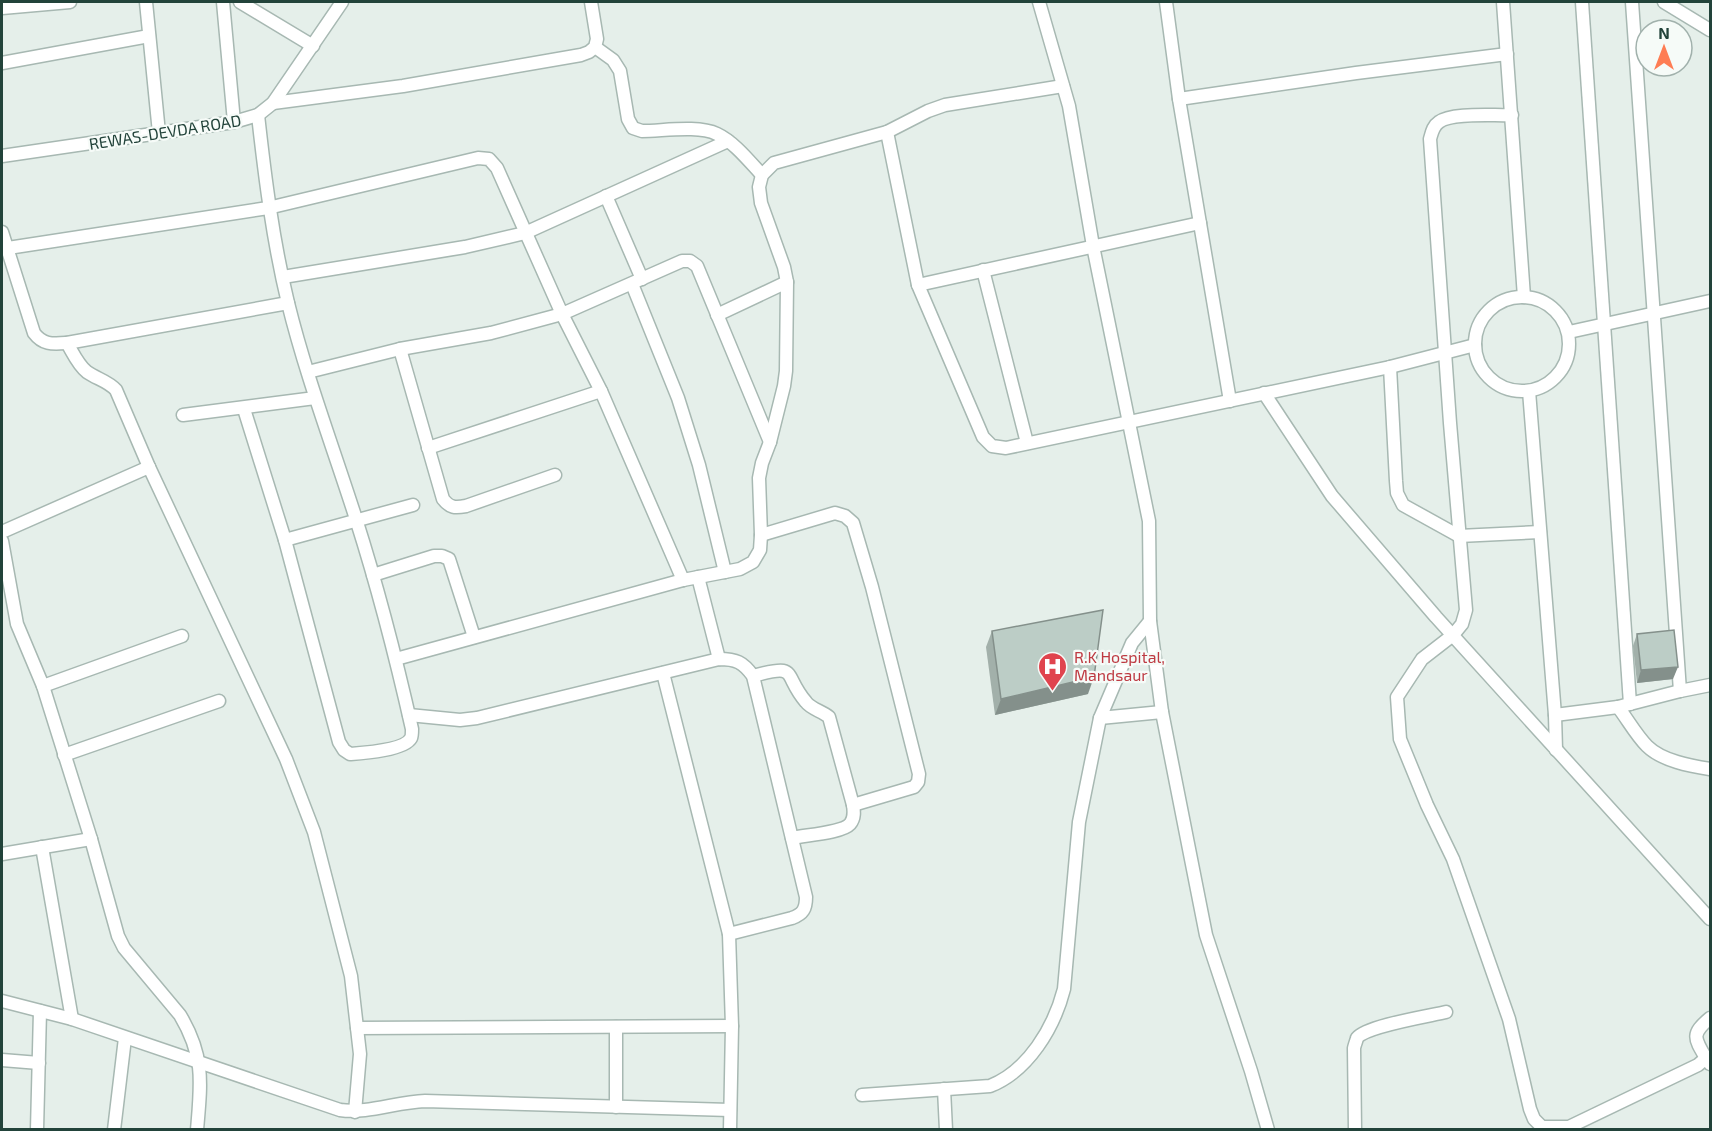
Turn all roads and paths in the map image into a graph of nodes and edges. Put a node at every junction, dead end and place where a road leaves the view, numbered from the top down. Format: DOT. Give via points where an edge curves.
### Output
graph roads {
  1 [pos="70,2"];
  2 [pos="146,2"];
  3 [pos="223,2"];
  4 [pos="240,2"];
  5 [pos="342,2"];
  6 [pos="591,2"];
  7 [pos="1040,2"];
  8 [pos="1166,2"];
  9 [pos="1503,2"];
  10 [pos="1582,2"];
  11 [pos="1632,2"];
  12 [pos="1664,2"];
  13 [pos="2,8"];
  14 [pos="1710,30"];
  15 [pos="149,36"];
  16 [pos="313,46"];
  17 [pos="595,47"];
  18 [pos="1507,54"];
  19 [pos="2,63"];
  20 [pos="1064,86"];
  21 [pos="1179,99"];
  22 [pos="273,103"];
  23 [pos="258,115"];
  24 [pos="1512,115"];
  25 [pos="234,122"];
  26 [pos="887,132"];
  27 [pos="159,133"];
  28 [pos="728,141"];
  29 [pos="2,156"];
  30 [pos="762,175"];
  31 [pos="606,196"];
  32 [pos="268,208"];
  33 [pos="1200,223"];
  34 [pos="2,232"];
  35 [pos="525,233"];
  36 [pos="1093,246"];
  37 [pos="8,248"];
  38 [pos="983,270"];
  39 [pos="283,277"];
  40 [pos="637,282"];
  41 [pos="787,282"];
  42 [pos="918,285"];
  43 [pos="1524,297"];
  44 [pos="1710,301"];
  45 [pos="288,303"];
  46 [pos="1655,313"];
  47 [pos="562,314"];
  48 [pos="717,315"];
  49 [pos="1603,325"];
  50 [pos="1569,332"];
  51 [pos="67,344"];
  52 [pos="1475,345"];
  53 [pos="400,349"];
  54 [pos="1446,353"];
  55 [pos="1390,367"];
  56 [pos="308,372"];
  57 [pos="601,391"];
  58 [pos="1529,391"];
  59 [pos="1264,393"];
  60 [pos="315,398"];
  61 [pos="1230,401"];
  62 [pos="244,409"];
  63 [pos="183,415"];
  64 [pos="1129,420"];
  65 [pos="770,442"];
  66 [pos="1027,443"];
  67 [pos="428,448"];
  68 [pos="149,466"];
  69 [pos="555,475"];
  70 [pos="413,505"];
  71 [pos="356,520"];
  72 [pos="2,532"];
  73 [pos="1540,532"];
  74 [pos="762,535"];
  75 [pos="1459,536"];
  76 [pos="285,540"];
  77 [pos="2,541"];
  78 [pos="725,572"];
  79 [pos="373,575"];
  80 [pos="698,577"];
  81 [pos="683,580"];
  82 [pos="1150,621"];
  83 [pos="1453,635"];
  84 [pos="182,636"];
  85 [pos="474,637"];
  86 [pos="396,659"];
  87 [pos="719,659"];
  88 [pos="663,673"];
  89 [pos="753,676"];
  90 [pos="1710,685"];
  91 [pos="43,686"];
  92 [pos="1680,691"];
  93 [pos="219,700"];
  94 [pos="1624,706"];
  95 [pos="1162,712"];
  96 [pos="1555,715"];
  97 [pos="409,716"];
  98 [pos="1100,718"];
  99 [pos="1556,750"];
  100 [pos="64,755"];
  101 [pos="1710,769"];
  102 [pos="853,805"];
  103 [pos="792,838"];
  104 [pos="92,839"];
  105 [pos="42,847"];
  106 [pos="2,854"];
  107 [pos="1710,919"];
  108 [pos="729,934"];
  109 [pos="2,1001"];
  110 [pos="40,1011"];
  111 [pos="1446,1012"];
  112 [pos="1710,1018"];
  113 [pos="72,1019"];
  114 [pos="732,1026"];
  115 [pos="616,1027"];
  116 [pos="357,1028"];
  117 [pos="125,1038"];
  118 [pos="2,1060"];
  119 [pos="1708,1061"];
  120 [pos="39,1063"];
  121 [pos="200,1064"];
  122 [pos="944,1089"];
  123 [pos="862,1095"];
  124 [pos="616,1107"];
  125 [pos="730,1110"];
  126 [pos="354,1112"];
  127 [pos="1540,1128"];
  128 [pos="37,1130"];
  129 [pos="114,1130"];
  130 [pos="196,1130"];
  131 [pos="730,1130"];
  132 [pos="946,1130"];
  133 [pos="1268,1130"];
  134 [pos="1355,1130"];
  1 -- 13 [label="street"];
  2 -- 15 [label="street"];
  3 -- 25 [label="street"];
  4 -- 16 [label="street"];
  5 -- 16 [label="street, REWAS-DEVDA ROAD"];
  6 -- 17 [label="street"];
  7 -- 20 [label="street"];
  8 -- 21 [label="street"];
  9 -- 18 [label="street"];
  10 -- 49 [label="street"];
  11 -- 46 [label="street"];
  12 -- 14 [label="street"];
  15 -- 19 [label="street"];
  15 -- 27 [label="street"];
  16 -- 22 [label="street, REWAS-DEVDA ROAD"];
  17 -- 22 [label="street" via="581,55 403,86"];
  17 -- 28 [label="street" via="613,60 620,71 633,128 701,129"];
  18 -- 21 [label="street"];
  18 -- 24 [label="street"];
  20 -- 26 [label="street" via="945,105"];
  20 -- 36 [label="street"];
  21 -- 33 [label="street"];
  22 -- 23 [label="street, REWAS-DEVDA ROAD"];
  23 -- 25 [label="street, REWAS-DEVDA ROAD"];
  23 -- 32 [label="street"];
  24 -- 43 [label="street"];
  24 -- 54 [label="street" via="1456,117 1441,120 1433,127 1430,139"];
  25 -- 27 [label="street, REWAS-DEVDA ROAD"];
  26 -- 30 [label="street" via="774,163"];
  26 -- 42 [label="street"];
  27 -- 29 [label="street, REWAS-DEVDA ROAD"];
  28 -- 30 [label="street"];
  28 -- 31 [label="street"];
  30 -- 41 [label="street" via="762,203"];
  31 -- 35 [label="street"];
  31 -- 40 [label="street"];
  32 -- 35 [label="street" via="478,158 489,159 497,168"];
  32 -- 37 [label="street"];
  32 -- 39 [label="street"];
  33 -- 36 [label="street"];
  33 -- 61 [label="street"];
  34 -- 37 [label="street"];
  35 -- 39 [label="street" via="454,249"];
  35 -- 47 [label="street"];
  36 -- 38 [label="street"];
  36 -- 64 [label="street"];
  37 -- 51 [label="street" via="34,333 48,344"];
  38 -- 42 [label="street"];
  38 -- 66 [label="street"];
  39 -- 45 [label="street"];
  40 -- 47 [label="street"];
  40 -- 48 [label="street" via="690,261 697,266"];
  40 -- 78 [label="street" via="699,465"];
  41 -- 48 [label="street"];
  41 -- 65 [label="street" via="786,371"];
  42 -- 66 [label="street" via="983,437 992,446 1006,448"];
  43 -- 50 [label="street" via="1552,308"];
  43 -- 52 [label="street" via="1495,306 1477,330"];
  44 -- 46 [label="street"];
  45 -- 51 [label="street"];
  45 -- 56 [label="street"];
  46 -- 49 [label="street"];
  46 -- 92 [label="street"];
  47 -- 53 [label="street" via="475,336"];
  47 -- 57 [label="street"];
  48 -- 65 [label="street"];
  49 -- 50 [label="street"];
  49 -- 94 [label="street"];
  50 -- 58 [label="street" via="1565,363 1544,386"];
  51 -- 68 [label="street" via="83,368 116,390"];
  52 -- 54 [label="street"];
  52 -- 58 [label="street" via="1482,368 1498,385"];
  53 -- 56 [label="street"];
  53 -- 67 [label="street"];
  54 -- 55 [label="street"];
  54 -- 75 [label="street"];
  55 -- 59 [label="street"];
  55 -- 75 [label="street" via="1397,493 1403,505"];
  56 -- 60 [label="street"];
  57 -- 67 [label="street"];
  57 -- 81 [label="street"];
  58 -- 73 [label="street"];
  59 -- 61 [label="street"];
  59 -- 83 [label="street" via="1332,496"];
  60 -- 62 [label="street"];
  60 -- 71 [label="street"];
  61 -- 64 [label="street"];
  62 -- 63 [label="street"];
  62 -- 76 [label="street"];
  64 -- 66 [label="street"];
  64 -- 82 [label="street" via="1149,521"];
  65 -- 74 [label="street" via="759,478"];
  67 -- 69 [label="street" via="443,499 455,508"];
  68 -- 72 [label="street"];
  68 -- 116 [label="street" via="286,759 308,815 348,962"];
  70 -- 71 [label="street"];
  71 -- 76 [label="street"];
  71 -- 79 [label="street"];
  73 -- 75 [label="street"];
  73 -- 96 [label="street"];
  74 -- 78 [label="street" via="753,562"];
  74 -- 102 [label="street" via="835,513 853,523 919,774 914,788"];
  75 -- 83 [label="street" via="1466,610"];
  76 -- 97 [label="street" via="344,750 350,754 406,744 412,729"];
  77 -- 91 [label="street" via="17,624"];
  78 -- 80 [label="street"];
  79 -- 85 [label="street" via="434,556 449,559"];
  79 -- 86 [label="street"];
  80 -- 81 [label="street"];
  80 -- 87 [label="street"];
  81 -- 85 [label="street"];
  82 -- 95 [label="street"];
  82 -- 98 [label="street" via="1132,643"];
  83 -- 99 [label="street"];
  83 -- 127 [label="street" via="1422,659 1397,697 1400,739 1453,860 1509,1019 1530,1109"];
  84 -- 91 [label="street"];
  85 -- 86 [label="street"];
  86 -- 97 [label="street"];
  87 -- 88 [label="street"];
  87 -- 89 [label="street" via="734,659 746,665"];
  88 -- 97 [label="street" via="477,718"];
  88 -- 108 [label="street"];
  89 -- 102 [label="street" via="785,671 806,703 829,717"];
  89 -- 103 [label="street"];
  90 -- 92 [label="street"];
  91 -- 100 [label="street"];
  92 -- 94 [label="street"];
  93 -- 100 [label="street"];
  94 -- 96 [label="street"];
  94 -- 101 [label="street" via="1648,747 1661,755"];
  95 -- 98 [label="street"];
  95 -- 133 [label="street" via="1210,949"];
  96 -- 99 [label="street"];
  98 -- 122 [label="street" via="1078,822 1060,1004 1027,1061 1003,1081 990,1086"];
  99 -- 107 [label="street"];
  100 -- 104 [label="street"];
  102 -- 103 [label="street" via="854,816 842,829"];
  103 -- 108 [label="street" via="806,907 792,918"];
  104 -- 105 [label="street"];
  104 -- 121 [label="street" via="118,936 180,1015"];
  105 -- 106 [label="street"];
  105 -- 113 [label="street"];
  108 -- 114 [label="street"];
  109 -- 110 [label="street"];
  110 -- 113 [label="street"];
  110 -- 120 [label="street"];
  111 -- 134 [label="street" via="1393,1024 1357,1039"];
  112 -- 119 [label="street" via="1696,1035"];
  113 -- 117 [label="street"];
  114 -- 115 [label="street"];
  114 -- 125 [label="street"];
  115 -- 116 [label="street"];
  115 -- 124 [label="street"];
  116 -- 126 [label="street" via="360,1054"];
  117 -- 121 [label="street"];
  117 -- 129 [label="street"];
  118 -- 120 [label="street"];
  119 -- 127 [label="street" via="1569,1126"];
  120 -- 128 [label="street"];
  121 -- 126 [label="street"];
  121 -- 130 [label="street"];
  122 -- 123 [label="street"];
  122 -- 132 [label="street"];
  124 -- 125 [label="street"];
  124 -- 126 [label="street" via="425,1101"];
  125 -- 131 [label="street"];
}
